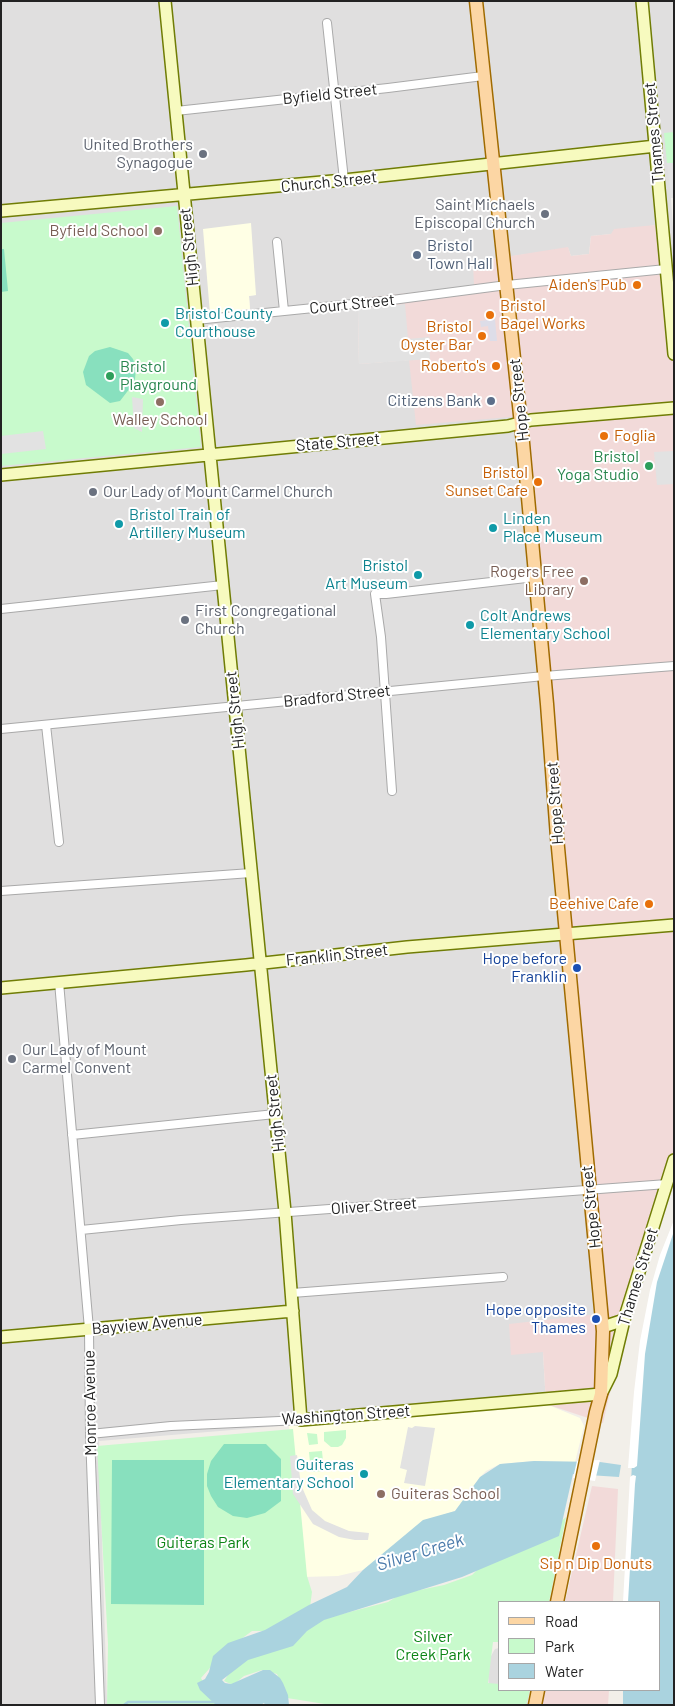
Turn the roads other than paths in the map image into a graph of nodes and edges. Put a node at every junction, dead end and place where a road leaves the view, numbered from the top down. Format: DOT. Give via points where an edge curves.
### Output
graph roads {
  1 [pos="165,1"];
  2 [pos="476,1"];
  3 [pos="642,1"];
  4 [pos="327,23"];
  5 [pos="483,76"];
  6 [pos="334,93"];
  7 [pos="176,111"];
  8 [pos="656,146"];
  9 [pos="493,164"];
  10 [pos="344,180"];
  11 [pos="184,196"];
  12 [pos="1,211"];
  13 [pos="277,242"];
  14 [pos="666,269"];
  15 [pos="507,285"];
  16 [pos="284,311"];
  17 [pos="196,320"];
  18 [pos="674,354"];
  19 [pos="674,408"];
  20 [pos="520,422"];
  21 [pos="210,455"];
  22 [pos="1,474"];
  23 [pos="535,577"];
  24 [pos="223,586"];
  25 [pos="1,609"];
  26 [pos="674,666"];
  27 [pos="544,676"];
  28 [pos="385,692"];
  29 [pos="234,706"];
  30 [pos="46,725"];
  31 [pos="1,729"];
  32 [pos="392,791"];
  33 [pos="59,842"];
  34 [pos="251,873"];
  35 [pos="1,891"];
  36 [pos="674,925"];
  37 [pos="566,934"];
  38 [pos="260,963"];
  39 [pos="59,982"];
  40 [pos="1,988"];
  41 [pos="275,1114"];
  42 [pos="72,1135"];
  43 [pos="674,1160"];
  44 [pos="667,1184"];
  45 [pos="589,1190"];
  46 [pos="285,1212"];
  47 [pos="81,1230"];
  48 [pos="503,1277"];
  49 [pos="292,1293"];
  50 [pos="294,1312"];
  51 [pos="624,1320"];
  52 [pos="603,1327"];
  53 [pos="89,1329"];
  54 [pos="1,1337"];
  55 [pos="601,1394"];
  56 [pos="301,1420"];
  57 [pos="90,1434"];
  58 [pos="556,1601"];
  59 [pos="538,1691"];
  60 [pos="100,1705"];
  61 [pos="535,1705"];
  1 -- 7 [label="street, High Street"];
  2 -- 5 [label="main road, Hope Street"];
  3 -- 8 [label="street, Thames Street"];
  4 -- 6 [label="street"];
  5 -- 6 [label="street, Byfield Street"];
  5 -- 9 [label="main road, Hope Street"];
  6 -- 7 [label="street, Byfield Street"];
  6 -- 10 [label="street"];
  7 -- 11 [label="street, High Street"];
  8 -- 9 [label="street, Church Street"];
  8 -- 14 [label="street, Thames Street"];
  9 -- 10 [label="street, Church Street"];
  9 -- 15 [label="main road, Hope Street"];
  10 -- 11 [label="street, Church Street"];
  11 -- 12 [label="street, Church Street"];
  11 -- 17 [label="street, High Street"];
  13 -- 16 [label="street"];
  14 -- 15 [label="street, Court Street"];
  14 -- 18 [label="street, Thames Street"];
  15 -- 16 [label="street, Court Street"];
  15 -- 20 [label="main road, Hope Street"];
  16 -- 17 [label="street, Court Street"];
  17 -- 21 [label="street, High Street"];
  19 -- 20 [label="street, State Street"];
  20 -- 21 [label="street, State Street" via="508,426"];
  20 -- 23 [label="main road, Hope Street"];
  21 -- 22 [label="street, State Street"];
  21 -- 24 [label="street, High Street"];
  23 -- 27 [label="main road, Hope Street"];
  23 -- 28 [label="street" via="375,594"];
  24 -- 25 [label="street"];
  24 -- 29 [label="street, High Street"];
  26 -- 27 [label="street, Bradford Street"];
  27 -- 28 [label="street, Bradford Street"];
  27 -- 37 [label="main road, Hope Street"];
  28 -- 29 [label="street, Bradford Street"];
  28 -- 32 [label="street"];
  29 -- 30 [label="street, Bradford Street"];
  29 -- 34 [label="street, High Street"];
  30 -- 31 [label="street, Bradford Street"];
  30 -- 33 [label="street"];
  34 -- 35 [label="street"];
  34 -- 38 [label="street, High Street"];
  36 -- 37 [label="street, Franklin Street"];
  37 -- 38 [label="street, Franklin Street"];
  37 -- 45 [label="main road, Hope Street"];
  38 -- 39 [label="street, Franklin Street"];
  38 -- 41 [label="street, High Street"];
  39 -- 40 [label="street, Franklin Street"];
  39 -- 42 [label="street, Monroe Avenue"];
  41 -- 42 [label="street"];
  41 -- 46 [label="street, High Street"];
  42 -- 47 [label="street, Monroe Avenue"];
  43 -- 44 [label="street, Thames Street"];
  44 -- 45 [label="street, Oliver Street"];
  44 -- 51 [label="street, Thames Street"];
  45 -- 46 [label="street, Oliver Street"];
  45 -- 52 [label="main road, Hope Street"];
  46 -- 47 [label="street, Oliver Street"];
  46 -- 49 [label="street, High Street"];
  47 -- 53 [label="street, Monroe Avenue"];
  48 -- 49 [label="street"];
  49 -- 50 [label="street, High Street"];
  50 -- 53 [label="street, Bayview Avenue"];
  50 -- 56 [label="street, High Street"];
  51 -- 52 [label="street"];
  51 -- 55 [label="street, Thames Street" via="611,1374"];
  52 -- 55 [label="main road, Hope Street"];
  53 -- 54 [label="street, Bayview Avenue"];
  53 -- 57 [label="street, Monroe Avenue"];
  55 -- 56 [label="street, Washington Street"];
  55 -- 58 [label="main road, Hope Street"];
  56 -- 57 [label="street, Washington Street" via="171,1426"];
  57 -- 60 [label="street, Monroe Avenue"];
  59 -- 61 [label="main road"];
}
